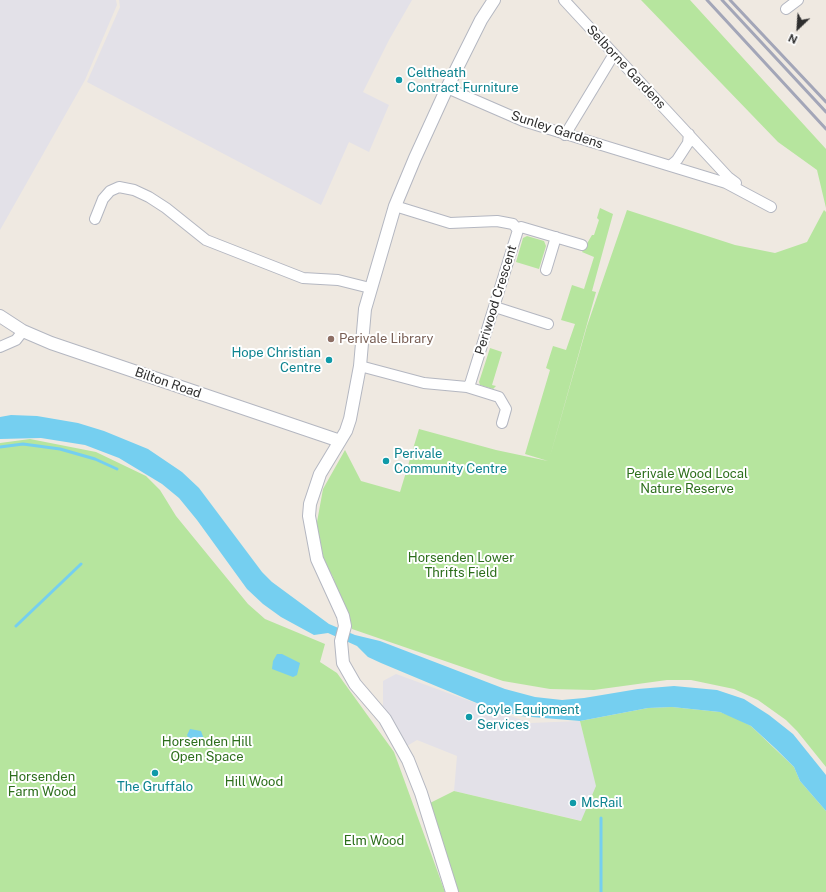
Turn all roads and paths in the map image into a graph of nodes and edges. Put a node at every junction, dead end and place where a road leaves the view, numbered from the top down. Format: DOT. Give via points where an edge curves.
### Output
graph roads {
  1 [pos="494,0"];
  2 [pos="564,0"];
  3 [pos="798,0"];
  4 [pos="786,9"];
  5 [pos="614,54"];
  6 [pos="447,88"];
  7 [pos="689,134"];
  8 [pos="565,135"];
  9 [pos="671,165"];
  10 [pos="395,206"];
  11 [pos="771,207"];
  12 [pos="95,219"];
  13 [pos="518,228"];
  14 [pos="556,237"];
  15 [pos="582,245"];
  16 [pos="546,270"];
  17 [pos="370,288"];
  18 [pos="495,307"];
  19 [pos="0,316"];
  20 [pos="548,324"];
  21 [pos="23,331"];
  22 [pos="0,347"];
  23 [pos="360,366"];
  24 [pos="467,387"];
  25 [pos="502,423"];
  26 [pos="340,441"];
  27 [pos="452,892"];
  1 -- 6 [label="street" via="481,20"];
  2 -- 5 [label="street, Selborne Gardens"];
  3 -- 4 [label="street"];
  5 -- 7 [label="street, Selborne Gardens"];
  5 -- 8 [label="street"];
  6 -- 8 [label="street, Sunley Gardens" via="523,121"];
  6 -- 10 [label="street"];
  7 -- 9 [label="street" via="688,143"];
  7 -- 11 [label="street, Selborne Gardens" via="728,177"];
  8 -- 9 [label="street, Sunley Gardens"];
  9 -- 11 [label="street, Sunley Gardens" via="726,183"];
  10 -- 13 [label="street, Periwood Crescent" via="450,223 497,221 513,224"];
  10 -- 17 [label="street"];
  12 -- 17 [label="street" via="103,199 110,191 119,187 134,190 166,208 206,240 303,278 338,280"];
  13 -- 14 [label="street" via="522,226"];
  13 -- 18 [label="street, Periwood Crescent"];
  14 -- 15 [label="street"];
  14 -- 16 [label="street"];
  17 -- 23 [label="street" via="363,322"];
  18 -- 20 [label="street"];
  18 -- 24 [label="street, Periwood Crescent"];
  19 -- 21 [label="street, Bilton Road"];
  21 -- 22 [label="street" via="16,340"];
  21 -- 26 [label="street, Bilton Road" via="51,343"];
  23 -- 24 [label="street" via="424,383"];
  23 -- 26 [label="street" via="350,419"];
  24 -- 25 [label="street" via="499,397 506,408"];
  26 -- 27 [label="street" via="324,466 310,504 309,516 317,559 341,609 345,626 341,641 343,663 355,684 385,719 408,760"];
}
